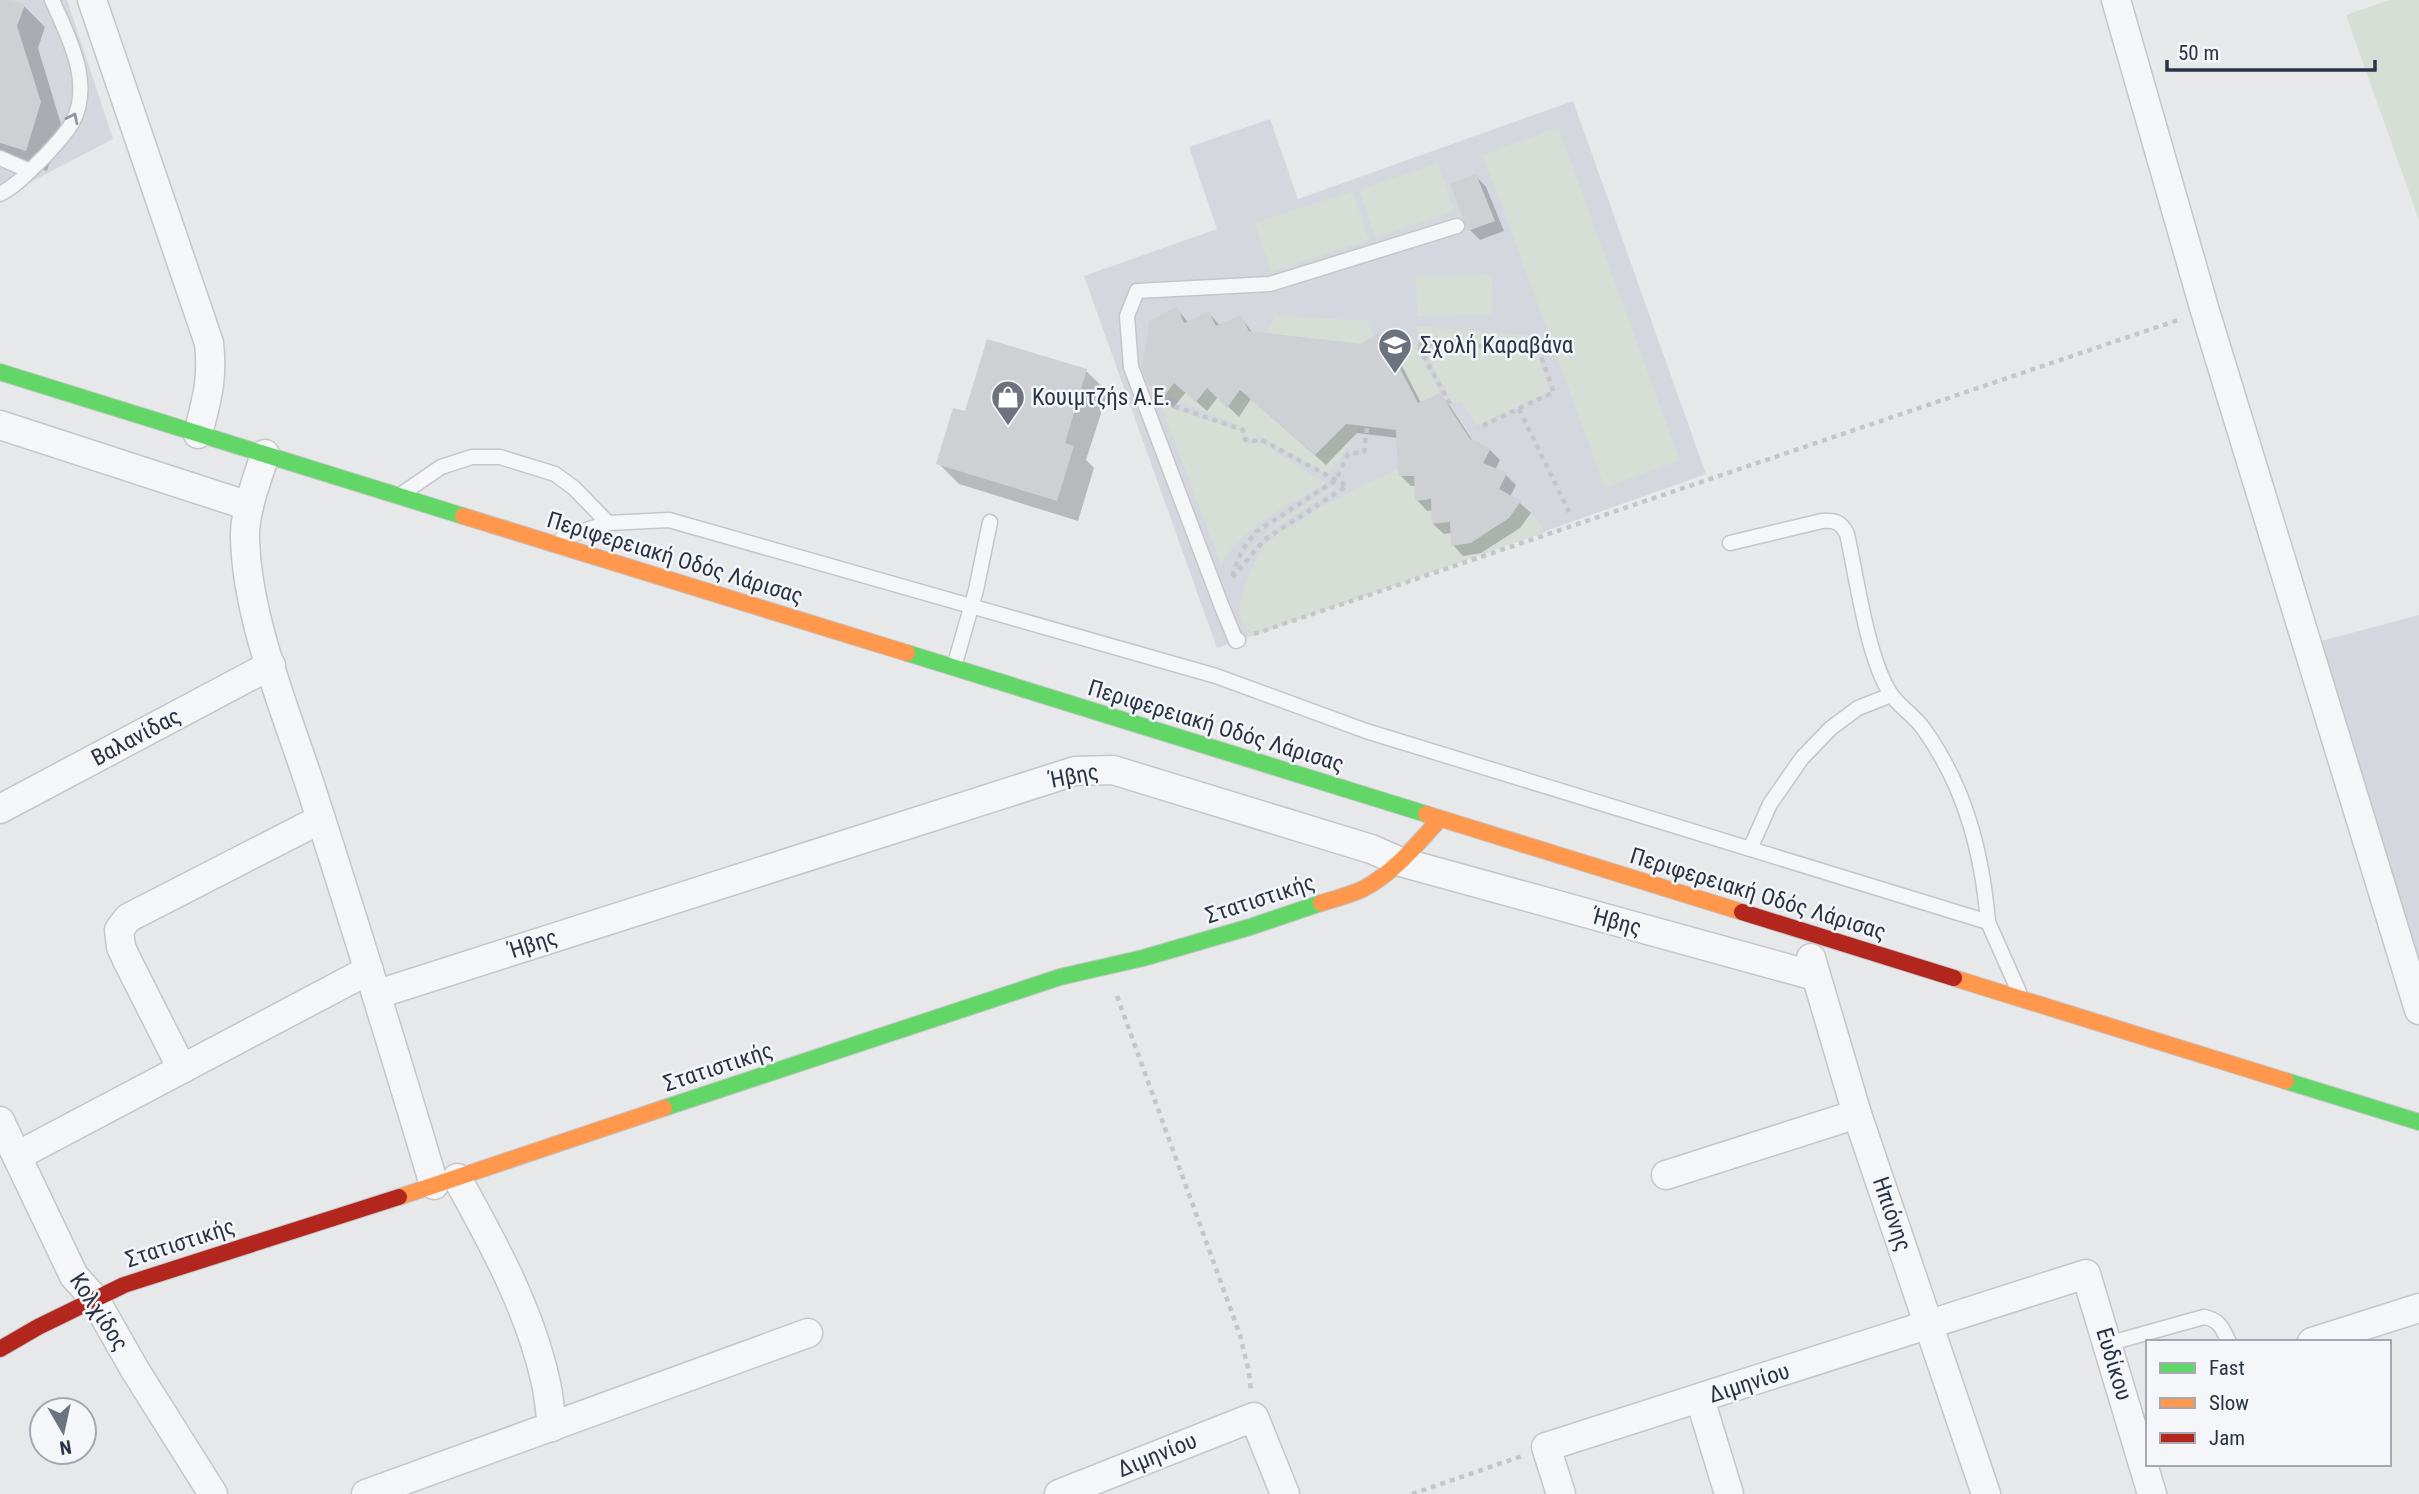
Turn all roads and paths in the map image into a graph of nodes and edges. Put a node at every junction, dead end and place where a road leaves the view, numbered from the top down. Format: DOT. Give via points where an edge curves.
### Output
graph roads {
  1 [pos="52,0"];
  2 [pos="92,0"];
  3 [pos="2116,0"];
  4 [pos="0,158"];
  5 [pos="0,166"];
  6 [pos="30,171"];
  7 [pos="0,186"];
  8 [pos="0,194"];
  9 [pos="1457,226"];
  10 [pos="2205,311"];
  11 [pos="0,372"];
  12 [pos="1141,395"];
  13 [pos="1450,404"];
  14 [pos="1519,408"];
  15 [pos="0,425"];
  16 [pos="1367,427"];
  17 [pos="1478,428"];
  18 [pos="198,434"];
  19 [pos="265,454"];
  20 [pos="1336,480"];
  21 [pos="398,496"];
  22 [pos="249,506"];
  23 [pos="1569,512"];
  24 [pos="608,523"];
  25 [pos="990,523"];
  26 [pos="548,542"];
  27 [pos="1730,543"];
  28 [pos="971,606"];
  29 [pos="1237,640"];
  30 [pos="271,666"];
  31 [pos="954,668"];
  32 [pos="1891,695"];
  33 [pos="0,809"];
  34 [pos="321,819"];
  35 [pos="1440,819"];
  36 [pos="1750,849"];
  37 [pos="1401,862"];
  38 [pos="1988,922"];
  39 [pos="1804,932"];
  40 [pos="1106,966"];
  41 [pos="1815,976"];
  42 [pos="374,982"];
  43 [pos="2023,1000"];
  44 [pos="2419,1010"];
  45 [pos="182,1069"];
  46 [pos="1857,1114"];
  47 [pos="0,1121"];
  48 [pos="2419,1122"];
  49 [pos="17,1156"];
  50 [pos="1666,1175"];
  51 [pos="446,1182"];
  52 [pos="2086,1274"];
  53 [pos="94,1298"];
  54 [pos="2419,1308"];
  55 [pos="1930,1324"];
  56 [pos="808,1334"];
  57 [pos="2227,1340"];
  58 [pos="2318,1340"];
  59 [pos="2107,1343"];
  60 [pos="0,1349"];
  61 [pos="2136,1396"];
  62 [pos="1700,1399"];
  63 [pos="1254,1416"];
  64 [pos="552,1427"];
  65 [pos="1546,1447"];
  66 [pos="2146,1457"];
  67 [pos="2147,1466"];
  68 [pos="213,1494"];
  69 [pos="366,1494"];
  70 [pos="1059,1494"];
  71 [pos="1285,1494"];
  72 [pos="1412,1494"];
  73 [pos="1561,1494"];
  74 [pos="1729,1494"];
  75 [pos="1986,1494"];
  76 [pos="2152,1494"];
  6 -- 1 [label="lane, one-way" via="62,138 79,106 81,84 72,44"];
  2 -- 18 [label="street" via="209,342 211,386"];
  3 -- 10 [label="street"];
  4 -- 6 [label="lane"];
  5 -- 6 [label="lane"];
  6 -- 7 [label="lane"];
  6 -- 8 [label="lane"];
  9 -- 12 [label="lane" via="1270,284 1137,291 1127,316 1131,367"];
  10 -- 29 [label="path"];
  10 -- 44 [label="street"];
  11 -- 18 [label="main road, Περιφερειακή Οδός Λάρισας"];
  12 -- 20 [label="path" via="1243,430 1250,442 1260,439"];
  12 -- 29 [label="lane"];
  13 -- 14 [label="path" via="1417,344 1538,348 1554,392"];
  14 -- 17 [label="path"];
  14 -- 23 [label="path"];
  15 -- 22 [label="street"];
  16 -- 20 [label="path" via="1364,452 1348,454"];
  18 -- 19 [label="main road, Περιφερειακή Οδός Λάρισας"];
  19 -- 21 [label="main road, Περιφερειακή Οδός Λάρισας"];
  19 -- 22 [label="street"];
  20 -- 20 [label="path" via="1347,486 1264,540 1230,580 1242,550 1256,532"];
  21 -- 24 [label="lane" via="441,467 472,457 500,457 555,474"];
  21 -- 26 [label="main road, Περιφερειακή Οδός Λάρισας"];
  22 -- 30 [label="street" via="248,566"];
  24 -- 26 [label="lane"];
  24 -- 28 [label="lane" via="669,520"];
  25 -- 28 [label="lane"];
  26 -- 31 [label="main road, Περιφερειακή Οδός Λάρισας"];
  27 -- 32 [label="lane" via="1822,520 1842,526 1869,635"];
  28 -- 31 [label="lane"];
  28 -- 36 [label="lane" via="1216,676 1366,731"];
  30 -- 33 [label="street, Βαλανίδας"];
  30 -- 34 [label="street"];
  31 -- 35 [label="main road, Περιφερειακή Οδός Λάρισας"];
  32 -- 36 [label="lane" via="1858,708 1802,758 1770,804"];
  32 -- 38 [label="lane" via="1921,725 1946,761 1963,799 1976,842"];
  34 -- 42 [label="street"];
  34 -- 45 [label="street" via="128,918 119,930 127,961"];
  35 -- 37 [label="main road, Στατιστικής"];
  35 -- 39 [label="main road, Περιφερειακή Οδός Λάρισας"];
  36 -- 38 [label="lane"];
  37 -- 40 [label="main road, Στατιστικής" via="1361,890 1313,907"];
  37 -- 41 [label="street, Ήβης"];
  37 -- 42 [label="street, Ήβης" via="1113,769 1075,771"];
  38 -- 43 [label="lane"];
  39 -- 41 [label="street, Ηπιόνης"];
  39 -- 43 [label="main road, Περιφερειακή Οδός Λάρισας"];
  40 -- 51 [label="main road, Στατιστικής" via="1012,992"];
  40 -- 63 [label="path" via="1240,1335"];
  41 -- 46 [label="street, Ηπιόνης"];
  42 -- 45 [label="street, Ήβης"];
  42 -- 51 [label="street"];
  43 -- 48 [label="main road, Περιφερειακή Οδός Λάρισας"];
  45 -- 49 [label="street, Ήβης"];
  46 -- 50 [label="street"];
  46 -- 55 [label="street, Ηπιόνης"];
  47 -- 49 [label="street, Κολχίδος"];
  49 -- 53 [label="street, Κολχίδος" via="74,1276"];
  51 -- 53 [label="main road, Στατιστικής"];
  51 -- 64 [label="street" via="486,1230 527,1320 545,1379"];
  52 -- 55 [label="street, Διμηνίου"];
  52 -- 59 [label="street, Ευδίκου"];
  53 -- 60 [label="main road, Στατιστικής"];
  53 -- 68 [label="street, Κολχίδος"];
  54 -- 58 [label="street"];
  55 -- 62 [label="street, Διμηνίου"];
  55 -- 75 [label="street, Ηπιόνης"];
  56 -- 64 [label="street"];
  57 -- 59 [label="lane" via="2221,1325 2204,1317"];
  59 -- 61 [label="street, Ευδίκου"];
  61 -- 66 [label="street, Ευδίκου"];
  62 -- 65 [label="street, Διμηνίου"];
  62 -- 74 [label="street"];
  63 -- 70 [label="street, Διμηνίου"];
  63 -- 71 [label="street"];
  64 -- 69 [label="street"];
  65 -- 72 [label="path"];
  65 -- 73 [label="street"];
  67 -- 76 [label="street, Ευδίκου"];
}
